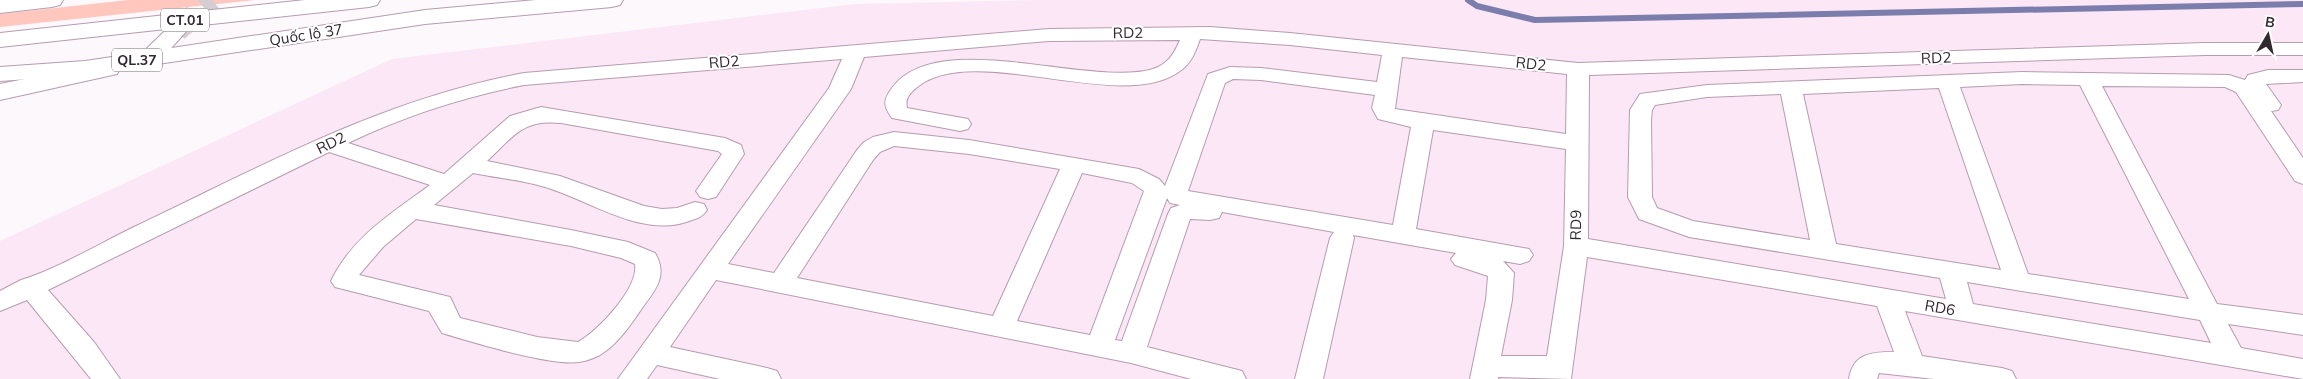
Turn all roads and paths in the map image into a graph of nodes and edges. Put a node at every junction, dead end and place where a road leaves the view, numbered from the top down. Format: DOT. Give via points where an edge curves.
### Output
graph roads {
  1 [pos="52,0"];
  2 [pos="369,0"];
  3 [pos="612,0"];
  4 [pos="0,6"];
  5 [pos="177,30"];
  6 [pos="1192,33"];
  7 [pos="0,40"];
  8 [pos="273,40"];
  9 [pos="2303,49"];
  10 [pos="1393,50"];
  11 [pos="856,51"];
  12 [pos="147,59"];
  13 [pos="1866,60"];
  14 [pos="1578,69"];
  15 [pos="0,74"];
  16 [pos="2303,76"];
  17 [pos="2088,79"];
  18 [pos="1947,81"];
  19 [pos="1889,84"];
  20 [pos="1791,88"];
  21 [pos="1387,90"];
  22 [pos="0,92"];
  23 [pos="1423,122"];
  24 [pos="960,124"];
  25 [pos="1577,143"];
  26 [pos="328,144"];
  27 [pos="1074,164"];
  28 [pos="468,165"];
  29 [pos="2303,169"];
  30 [pos="448,183"];
  31 [pos="414,210"];
  32 [pos="1402,235"];
  33 [pos="1342,238"];
  34 [pos="1576,246"];
  35 [pos="1825,250"];
  36 [pos="1520,255"];
  37 [pos="710,270"];
  38 [pos="1950,270"];
  39 [pos="2018,281"];
  40 [pos="780,284"];
  41 [pos="30,287"];
  42 [pos="1887,299"];
  43 [pos="0,302"];
  44 [pos="1963,312"];
  45 [pos="2209,312"];
  46 [pos="2303,325"];
  47 [pos="1001,327"];
  48 [pos="1099,347"];
  49 [pos="651,352"];
  50 [pos="1131,353"];
  51 [pos="2232,357"];
  52 [pos="1912,365"];
  53 [pos="2303,369"];
  54 [pos="1484,372"];
  55 [pos="1557,373"];
  56 [pos="106,379"];
  57 [pos="632,379"];
  58 [pos="767,379"];
  59 [pos="1232,379"];
  60 [pos="1309,379"];
  61 [pos="1864,379"];
  62 [pos="2002,379"];
  1 -- 4 [label="main road"];
  2 -- 7 [label="main road, CT.01"];
  3 -- 8 [label="main road, Quốc lộ 37 / QL.37" via="425,17"];
  5 -- 12 [label="street"];
  6 -- 10 [label="street, RD2"];
  6 -- 11 [label="street, RD2" via="1049,34"];
  6 -- 24 [label="lane" via="1185,56 1174,67 1140,78 1006,68 948,68 917,76 895,99 895,108 900,113"];
  8 -- 12 [label="main road, Quốc lộ 37 / QL.37"];
  8 -- 22 [label="main road"];
  9 -- 13 [label="street, RD2"];
  10 -- 14 [label="street, RD2"];
  10 -- 21 [label="street"];
  11 -- 26 [label="street, RD2" via="524,79 476,87 424,102"];
  11 -- 37 [label="street" via="840,89"];
  12 -- 15 [label="main road, Quốc lộ 37 / QL.37" via="85,68"];
  13 -- 14 [label="street, RD2"];
  13 -- 19 [label="street"];
  14 -- 25 [label="street, RD9"];
  16 -- 29 [label="street" via="2268,76 2256,80"];
  17 -- 18 [label="street"];
  17 -- 29 [label="street" via="2211,79 2237,83 2244,88"];
  17 -- 45 [label="street"];
  18 -- 19 [label="street"];
  18 -- 39 [label="street"];
  19 -- 20 [label="street"];
  20 -- 35 [label="street"];
  20 -- 35 [label="street" via="1707,90 1648,98 1640,120 1640,197 1648,213 1689,229"];
  21 -- 23 [label="street" via="1383,108 1386,114"];
  21 -- 32 [label="street" via="1261,74 1230,73 1216,79 1176,193 1184,200"];
  23 -- 25 [label="street"];
  23 -- 32 [label="street"];
  25 -- 34 [label="street, RD9"];
  26 -- 30 [label="street"];
  26 -- 41 [label="street, RD2"];
  27 -- 40 [label="street" via="969,147 894,139 881,142 865,155"];
  27 -- 47 [label="street"];
  27 -- 48 [label="street" via="1139,177 1156,190"];
  28 -- 28 [label="street" via="552,181 647,214 679,217 701,200 733,150 725,145 542,114 518,121"];
  28 -- 30 [label="street"];
  30 -- 31 [label="street"];
  31 -- 31 [label="street" via="628,251 646,259 651,270 640,292 612,331 579,352 451,326 441,304 344,281 357,257"];
  32 -- 36 [label="street"];
  33 -- 50 [label="street" via="1214,213 1191,210 1180,214"];
  33 -- 54 [label="street" via="1479,262 1501,273 1498,310"];
  33 -- 60 [label="street"];
  34 -- 42 [label="street, RD6"];
  34 -- 55 [label="street, RD9"];
  35 -- 38 [label="street"];
  37 -- 40 [label="street"];
  37 -- 49 [label="street"];
  38 -- 39 [label="street"];
  38 -- 44 [label="street"];
  39 -- 45 [label="street"];
  40 -- 47 [label="street"];
  41 -- 43 [label="street, RD2"];
  41 -- 56 [label="street"];
  42 -- 44 [label="street, RD6"];
  42 -- 52 [label="street"];
  44 -- 51 [label="street, RD6"];
  45 -- 46 [label="street"];
  45 -- 51 [label="street"];
  47 -- 48 [label="street"];
  48 -- 50 [label="street"];
  49 -- 57 [label="street"];
  49 -- 58 [label="street"];
  50 -- 59 [label="street"];
  51 -- 53 [label="street, RD6"];
  52 -- 61 [label="street" via="1873,362 1864,371"];
  52 -- 62 [label="street"];
  54 -- 55 [label="street"];
}
